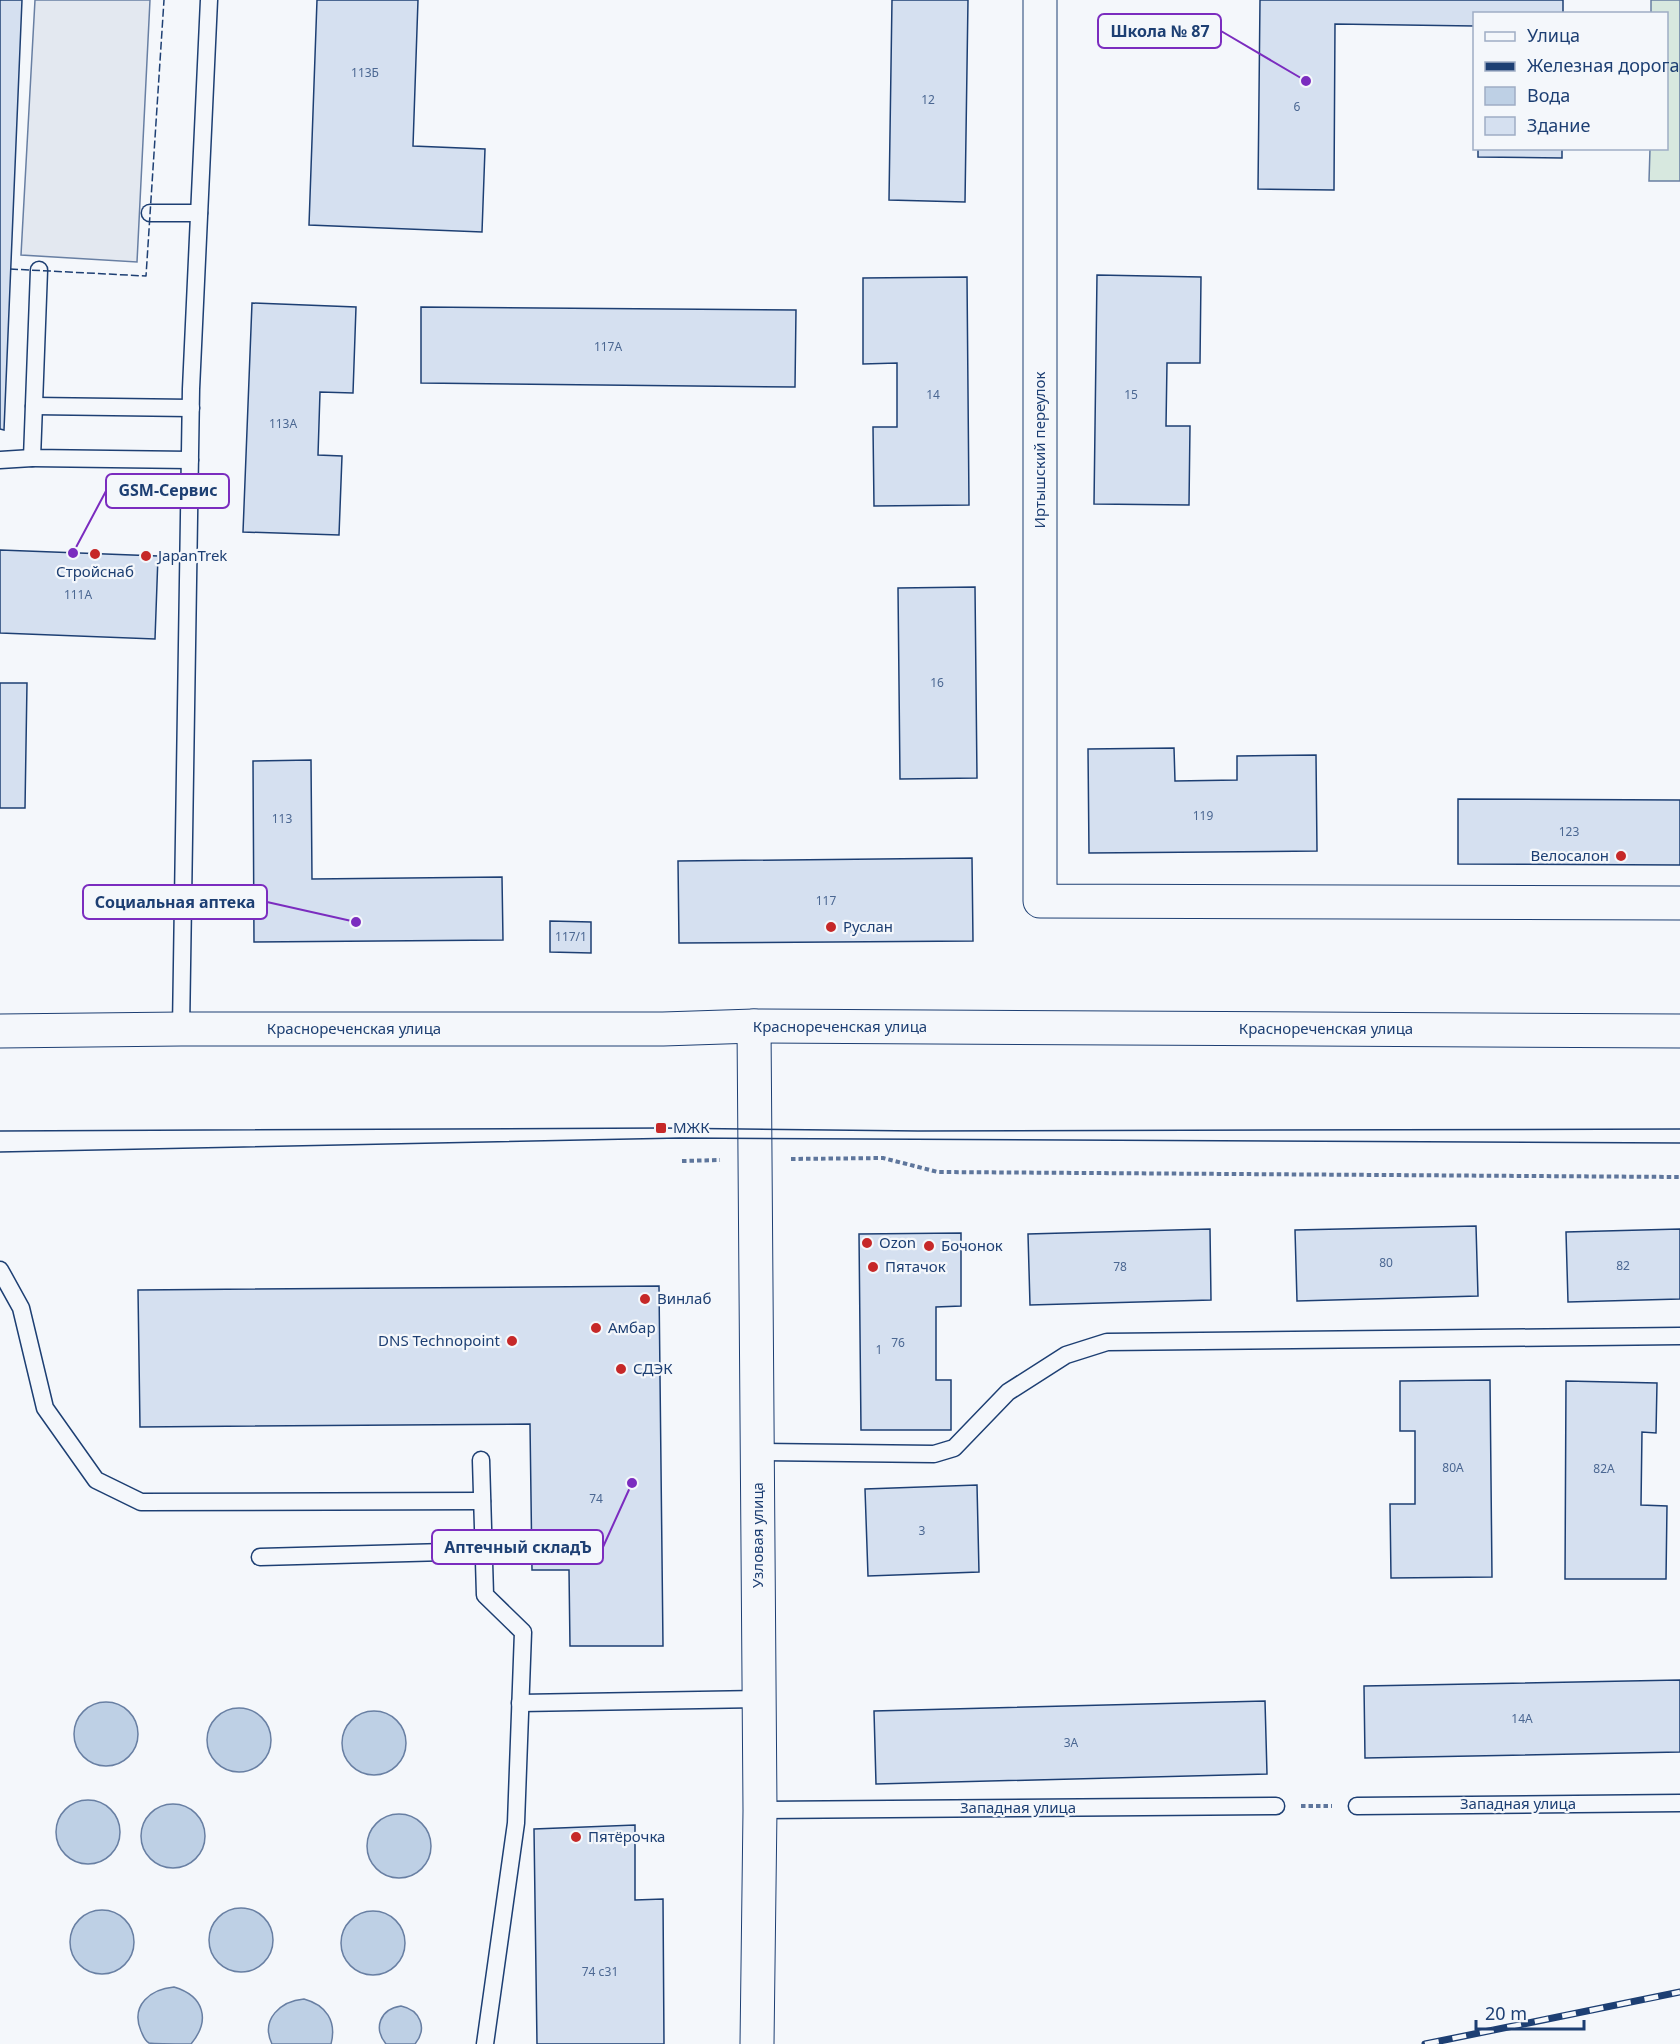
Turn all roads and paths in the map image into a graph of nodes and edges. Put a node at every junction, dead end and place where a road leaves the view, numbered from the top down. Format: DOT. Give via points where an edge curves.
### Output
graph roads {
  1 [pos="209,0"];
  2 [pos="1040,0"];
  3 [pos="150,213"];
  4 [pos="199,213"];
  5 [pos="39,270"];
  6 [pos="34,406"];
  7 [pos="191,408"];
  8 [pos="32,458"];
  9 [pos="0,460"];
  10 [pos="190,460"];
  11 [pos="1680,903"];
  12 [pos="754,1026"];
  13 [pos="181,1029"];
  14 [pos="1680,1030"];
  15 [pos="0,1031"];
  16 [pos="754,1160"];
  17 [pos="682,1161"];
  18 [pos="1680,1177"];
  19 [pos="0,1270"];
  20 [pos="1680,1336"];
  21 [pos="757,1452"];
  22 [pos="481,1460"];
  23 [pos="482,1501"];
  24 [pos="483,1551"];
  25 [pos="260,1557"];
  26 [pos="759,1699"];
  27 [pos="520,1703"];
  28 [pos="1680,1803"];
  29 [pos="1276,1806"];
  30 [pos="1357,1806"];
  31 [pos="760,1810"];
  32 [pos="485,2044"];
  33 [pos="757,2044"];
  1 -- 4 [label="lane"];
  2 -- 11 [label="street, Иртышский переулок" via="1040,901"];
  3 -- 4 [label="lane"];
  4 -- 7 [label="lane"];
  5 -- 6 [label="lane"];
  6 -- 7 [label="lane"];
  6 -- 8 [label="lane"];
  7 -- 10 [label="lane"];
  8 -- 9 [label="lane"];
  8 -- 10 [label="lane"];
  10 -- 13 [label="lane"];
  12 -- 13 [label="street, Краснореченская улица"];
  12 -- 14 [label="street, Краснореченская улица"];
  12 -- 16 [label="street, Узловая улица"];
  13 -- 15 [label="street, Краснореченская улица"];
  16 -- 17 [label="path"];
  16 -- 18 [label="path" via="883,1158 938,1172"];
  16 -- 21 [label="street, Узловая улица"];
  19 -- 23 [label="lane" via="21,1308 45,1408 96,1480 141,1502"];
  20 -- 21 [label="lane" via="1107,1342 1066,1355 1008,1392 954,1448 934,1454"];
  21 -- 26 [label="street, Узловая улица"];
  22 -- 23 [label="lane"];
  23 -- 24 [label="lane"];
  24 -- 25 [label="lane"];
  24 -- 27 [label="lane" via="484,1595 523,1632"];
  26 -- 27 [label="lane"];
  26 -- 31 [label="street, Узловая улица"];
  27 -- 32 [label="lane" via="516,1823"];
  28 -- 30 [label="lane, Западная улица"];
  29 -- 30 [label="path"];
  29 -- 31 [label="lane, Западная улица"];
  31 -- 33 [label="street, Узловая улица"];
}
